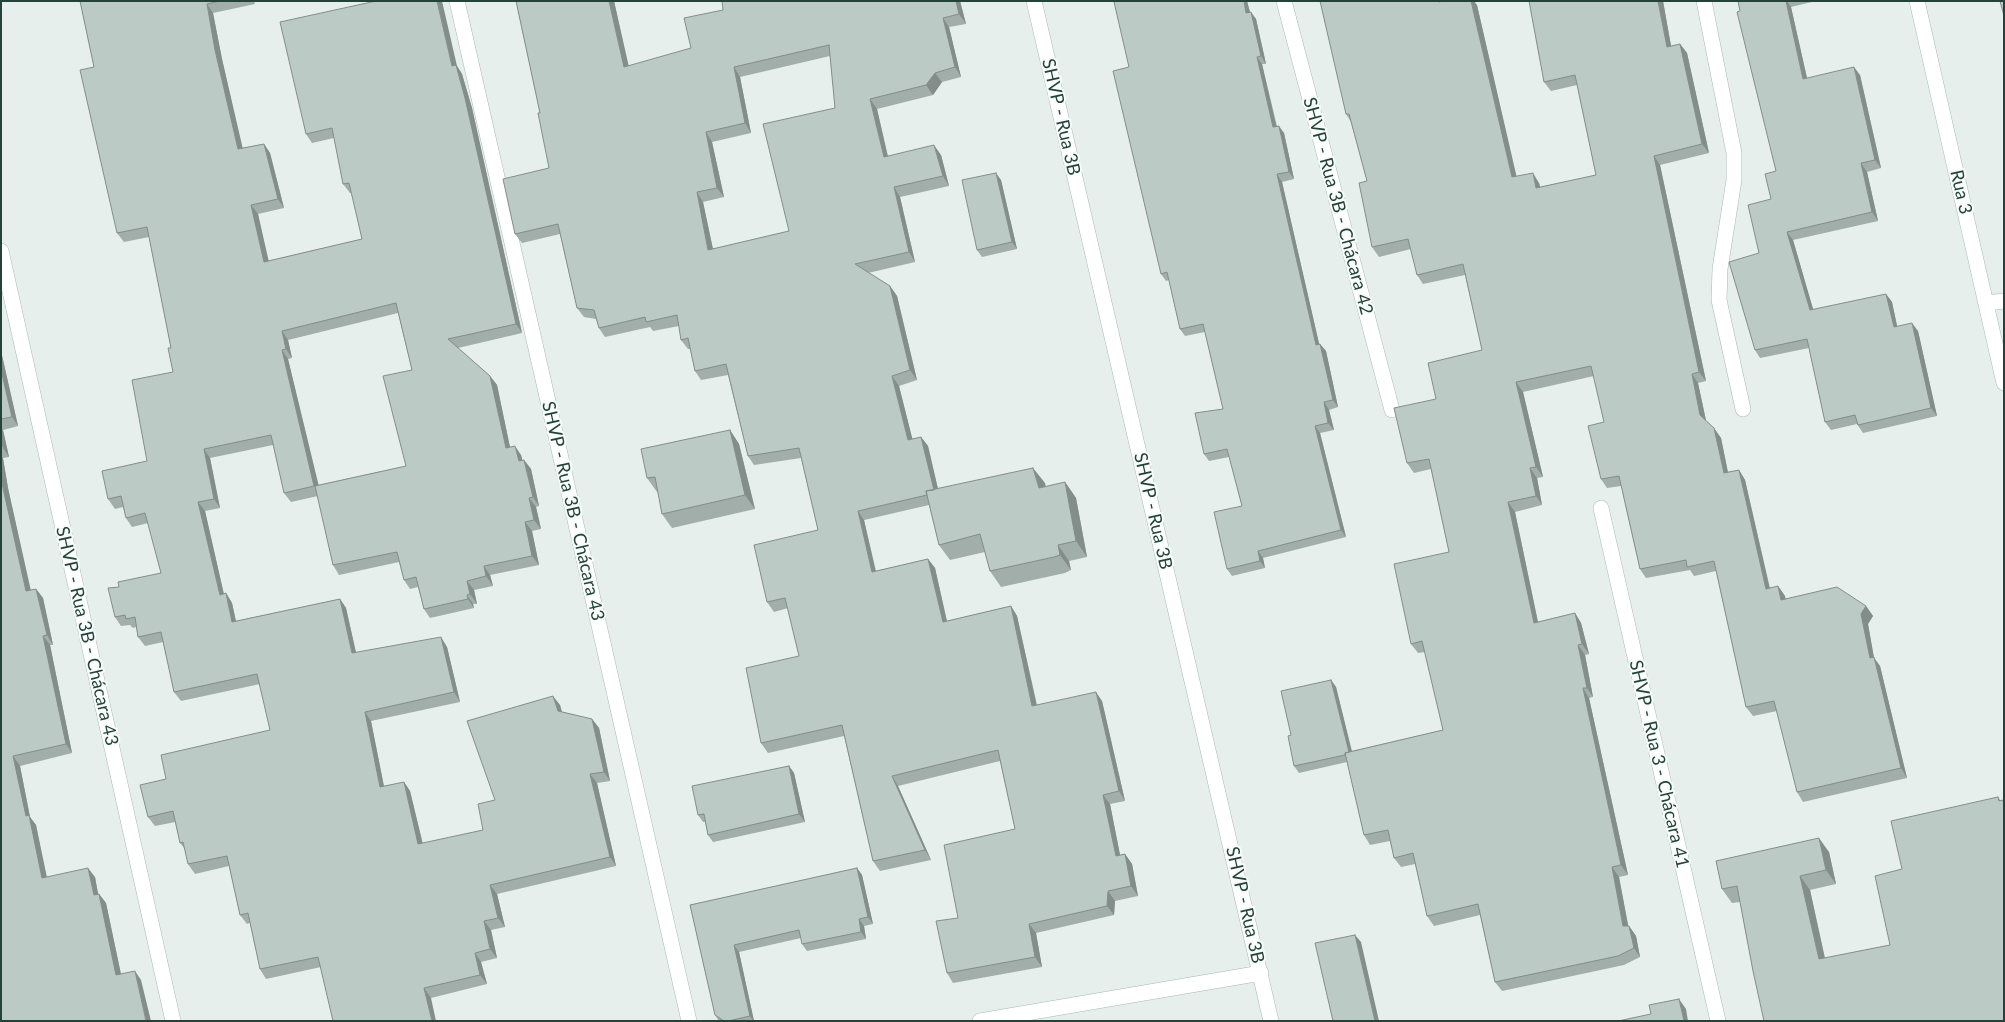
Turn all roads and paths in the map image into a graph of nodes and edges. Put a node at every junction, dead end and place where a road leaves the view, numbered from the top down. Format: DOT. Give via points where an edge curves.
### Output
graph roads {
  1 [pos="457,1"];
  2 [pos="1034,1"];
  3 [pos="1284,1"];
  4 [pos="1704,1"];
  5 [pos="1917,1"];
  6 [pos="1,251"];
  7 [pos="2004,301"];
  8 [pos="1987,303"];
  9 [pos="2004,383"];
  10 [pos="1743,409"];
  11 [pos="1392,410"];
  12 [pos="1601,508"];
  13 [pos="1261,973"];
  14 [pos="173,1021"];
  15 [pos="689,1021"];
  16 [pos="980,1021"];
  17 [pos="1271,1021"];
  18 [pos="1718,1021"];
  1 -- 15 [label="street, SHVP - Rua 3B - Chácara 43"];
  2 -- 13 [label="street, SHVP - Rua 3B"];
  3 -- 11 [label="street, SHVP - Rua 3B - Chácara 42"];
  4 -- 10 [label="street" via="1734,153 1734,180 1720,269 1719,300"];
  5 -- 8 [label="street, Rua 3"];
  6 -- 14 [label="street, SHVP - Rua 3B - Chácara 43"];
  7 -- 8 [label="street"];
  8 -- 9 [label="street, Rua 3"];
  12 -- 18 [label="street, SHVP - Rua 3 - Chácara 41"];
  13 -- 16 [label="street"];
  13 -- 17 [label="street, SHVP - Rua 3B"];
}
